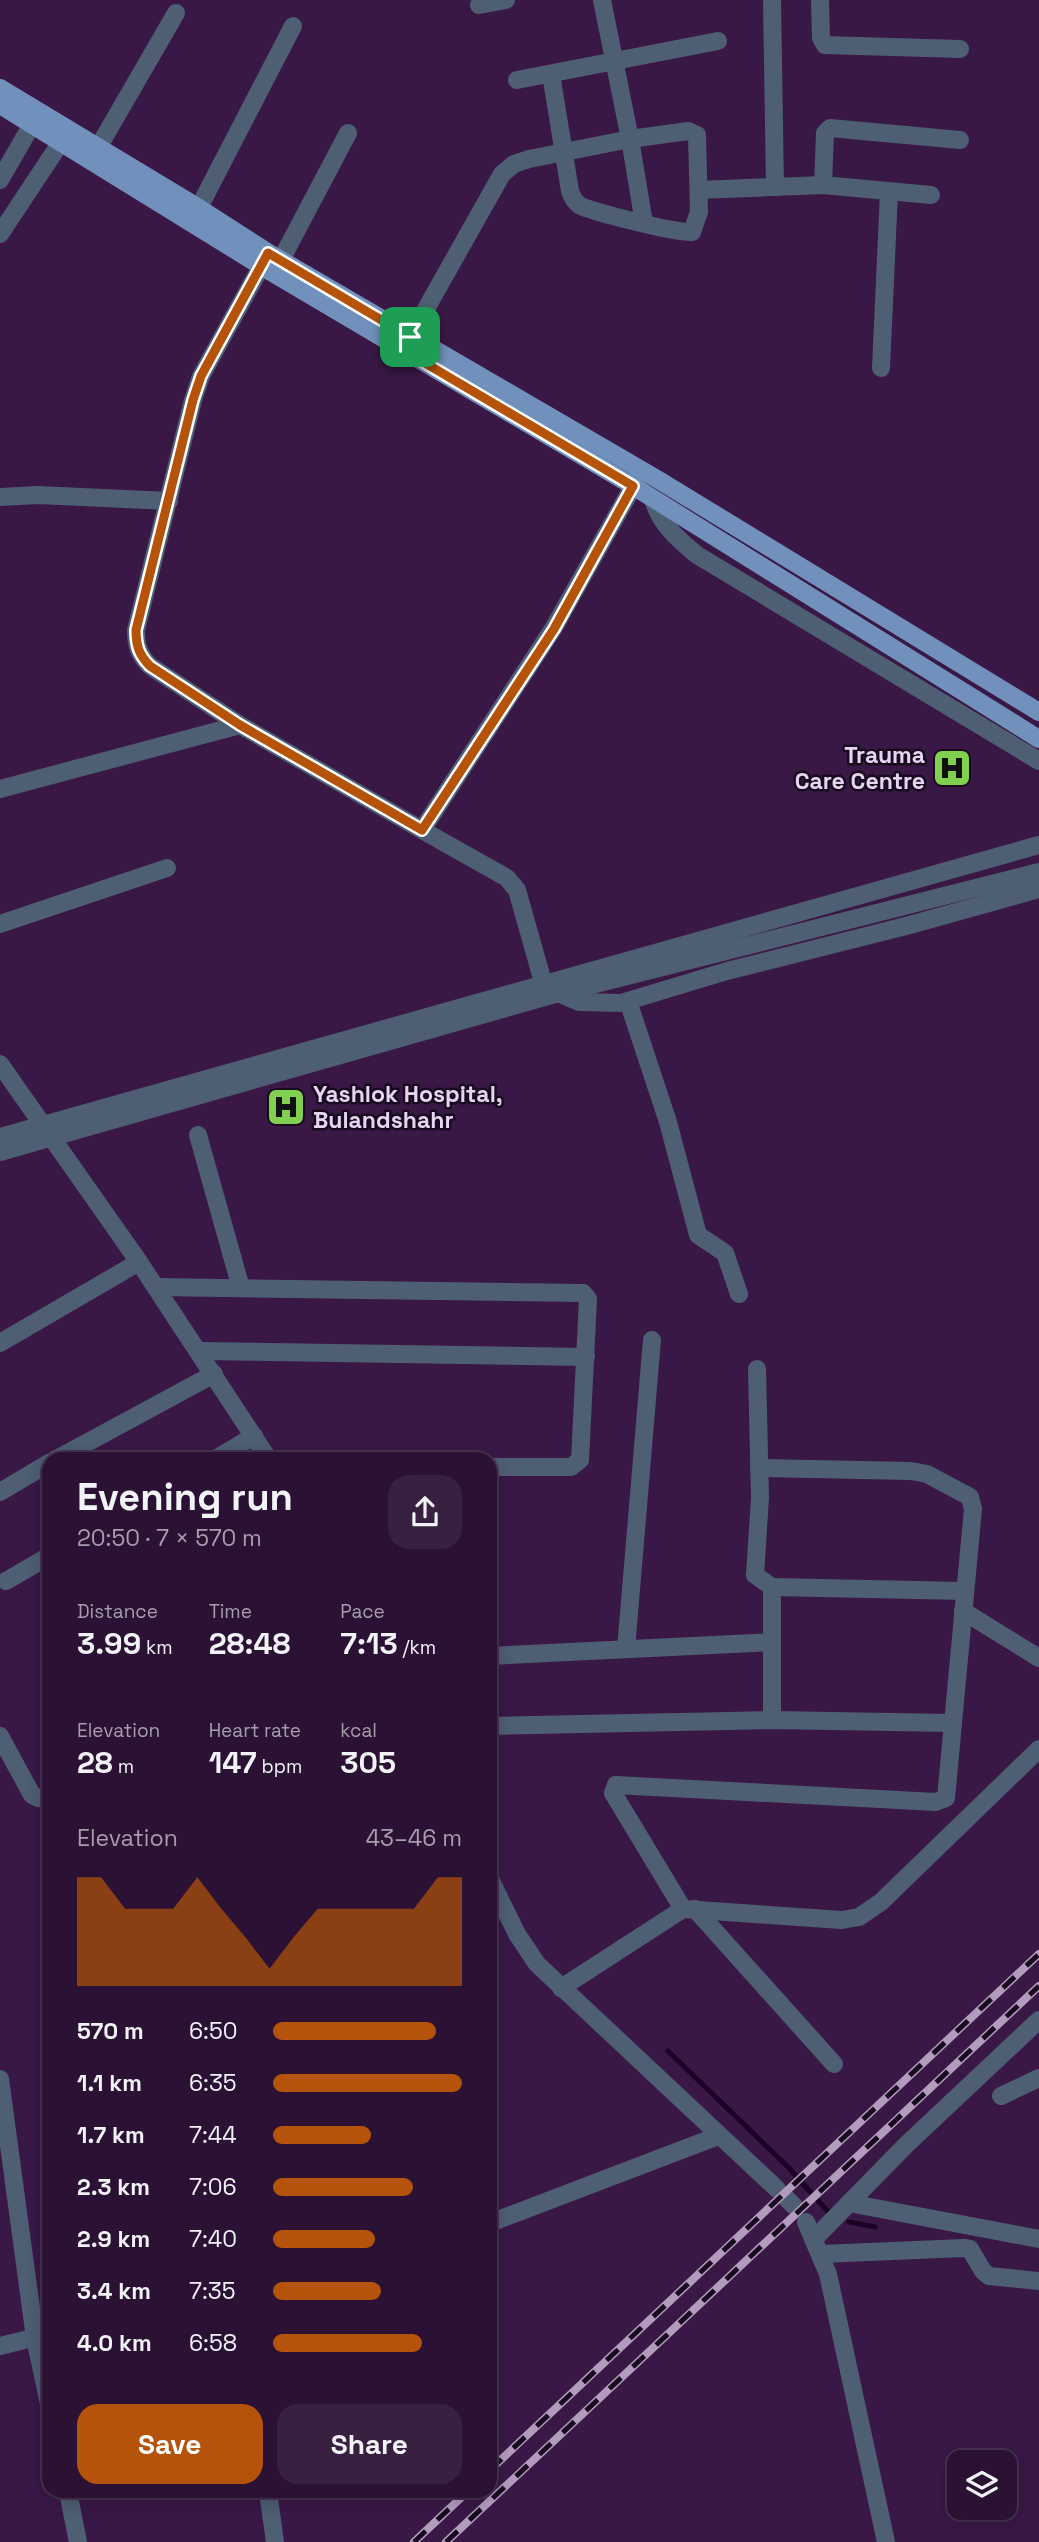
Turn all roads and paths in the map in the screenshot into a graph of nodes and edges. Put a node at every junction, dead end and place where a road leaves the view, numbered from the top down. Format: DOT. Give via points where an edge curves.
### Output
graph roads {
  1 [pos="506,0"];
  2 [pos="602,0"];
  3 [pos="772,0"];
  4 [pos="820,0"];
  5 [pos="479,5"];
  6 [pos="176,13"];
  7 [pos="293,26"];
  8 [pos="718,41"];
  9 [pos="960,49"];
  10 [pos="613,63"];
  11 [pos="551,74"];
  12 [pos="517,80"];
  13 [pos="0,88"];
  14 [pos="0,105"];
  15 [pos="35,118"];
  16 [pos="348,133"];
  17 [pos="65,137"];
  18 [pos="630,139"];
  19 [pos="960,140"];
  20 [pos="563,152"];
  21 [pos="95,153"];
  22 [pos="0,180"];
  23 [pos="823,185"];
  24 [pos="775,187"];
  25 [pos="699,190"];
  26 [pos="889,192"];
  27 [pos="931,195"];
  28 [pos="196,214"];
  29 [pos="644,223"];
  30 [pos="0,234"];
  31 [pos="270,260"];
  32 [pos="407,344"];
  33 [pos="881,368"];
  34 [pos="638,479"];
  35 [pos="0,497"];
  36 [pos="169,501"];
  37 [pos="654,502"];
  38 [pos="1039,712"];
  39 [pos="240,725"];
  40 [pos="1039,739"];
  41 [pos="1039,761"];
  42 [pos="0,789"];
  43 [pos="422,830"];
  44 [pos="1039,845"];
  45 [pos="167,869"];
  46 [pos="1039,872"];
  47 [pos="1039,889"];
  48 [pos="0,924"];
  49 [pos="544,982"];
  50 [pos="565,992"];
  51 [pos="628,1002"];
  52 [pos="0,1064"];
  53 [pos="50,1131"];
  54 [pos="198,1135"];
  55 [pos="0,1137"];
  56 [pos="0,1152"];
  57 [pos="139,1262"];
  58 [pos="156,1287"];
  59 [pos="241,1288"];
  60 [pos="740,1294"];
  61 [pos="652,1340"];
  62 [pos="0,1343"];
  63 [pos="200,1351"];
  64 [pos="586,1357"];
  65 [pos="757,1370"];
  66 [pos="214,1374"];
  67 [pos="254,1436"];
  68 [pos="70,1452"];
  69 [pos="227,1452"];
  70 [pos="264,1452"];
  71 [pos="42,1467"];
  72 [pos="497,1468"];
  73 [pos="759,1468"];
  74 [pos="0,1492"];
  75 [pos="42,1560"];
  76 [pos="6,1581"];
  77 [pos="772,1587"];
  78 [pos="965,1591"];
  79 [pos="963,1611"];
  80 [pos="772,1642"];
  81 [pos="626,1649"];
  82 [pos="497,1656"];
  83 [pos="1039,1658"];
  84 [pos="772,1720"];
  85 [pos="951,1723"];
  86 [pos="497,1726"];
  87 [pos="0,1736"];
  88 [pos="1039,1749"];
  89 [pos="42,1798"];
  90 [pos="497,1893"];
  91 [pos="689,1909"];
  92 [pos="561,1988"];
  93 [pos="1039,2020"];
  94 [pos="834,2064"];
  95 [pos="1039,2078"];
  96 [pos="0,2079"];
  97 [pos="1001,2096"];
  98 [pos="3,2106"];
  99 [pos="718,2136"];
  100 [pos="786,2198"];
  101 [pos="849,2203"];
  102 [pos="497,2220"];
  103 [pos="814,2238"];
  104 [pos="1039,2239"];
  105 [pos="1039,2281"];
  106 [pos="42,2336"];
  107 [pos="0,2346"];
  108 [pos="69,2498"];
  109 [pos="269,2498"];
  110 [pos="78,2542"];
  111 [pos="275,2542"];
  112 [pos="886,2542"];
  1 -- 5 [label="street"];
  2 -- 10 [label="street"];
  3 -- 24 [label="street"];
  4 -- 9 [label="street" via="825,45"];
  6 -- 21 [label="street"];
  7 -- 28 [label="street"];
  8 -- 10 [label="street"];
  10 -- 11 [label="street"];
  10 -- 18 [label="street"];
  11 -- 12 [label="street"];
  11 -- 20 [label="street"];
  13 -- 15 [label="main road"];
  14 -- 15 [label="main road"];
  15 -- 17 [label="main road"];
  15 -- 22 [label="street"];
  16 -- 31 [label="street"];
  17 -- 21 [label="main road"];
  17 -- 30 [label="street"];
  18 -- 20 [label="street"];
  18 -- 25 [label="street" via="694,132 699,140"];
  18 -- 29 [label="street"];
  19 -- 23 [label="street" via="830,128 825,133"];
  20 -- 29 [label="street" via="576,203"];
  20 -- 32 [label="street" via="514,164 502,174"];
  21 -- 28 [label="main road"];
  23 -- 24 [label="street"];
  23 -- 26 [label="street"];
  24 -- 25 [label="street"];
  25 -- 29 [label="street" via="699,212 692,232"];
  26 -- 27 [label="street"];
  26 -- 33 [label="street"];
  28 -- 31 [label="main road"];
  31 -- 32 [label="main road"];
  31 -- 36 [label="street" via="201,376"];
  32 -- 34 [label="main road"];
  34 -- 37 [label="main road"];
  34 -- 38 [label="main road"];
  34 -- 43 [label="street" via="554,629"];
  35 -- 36 [label="street"];
  36 -- 39 [label="street" via="136,645 150,666"];
  37 -- 40 [label="main road"];
  37 -- 41 [label="street" via="675,537 697,555"];
  39 -- 42 [label="street"];
  39 -- 43 [label="street"];
  43 -- 49 [label="street" via="507,878 517,890"];
  44 -- 49 [label="street"];
  45 -- 48 [label="street"];
  46 -- 50 [label="street"];
  47 -- 51 [label="street" via="727,971"];
  49 -- 53 [label="street"];
  50 -- 51 [label="street" via="579,1002"];
  50 -- 53 [label="street"];
  51 -- 60 [label="street" via="668,1122 698,1235 725,1253"];
  52 -- 53 [label="street"];
  53 -- 55 [label="street"];
  53 -- 56 [label="street"];
  53 -- 57 [label="street"];
  54 -- 59 [label="street"];
  57 -- 58 [label="street"];
  57 -- 62 [label="street"];
  58 -- 59 [label="street"];
  58 -- 63 [label="street"];
  59 -- 64 [label="street" via="580,1292 588,1299"];
  61 -- 81 [label="street"];
  63 -- 64 [label="street"];
  63 -- 66 [label="street"];
  64 -- 72 [label="street" via="580,1460 571,1466"];
  65 -- 73 [label="street"];
  66 -- 67 [label="street"];
  66 -- 68 [label="street"];
  67 -- 69 [label="street"];
  67 -- 70 [label="street"];
  71 -- 74 [label="street"];
  73 -- 77 [label="street" via="755,1575"];
  73 -- 78 [label="street" via="911,1471 965,1493 973,1509"];
  75 -- 76 [label="street"];
  77 -- 78 [label="street"];
  77 -- 80 [label="street"];
  78 -- 79 [label="street"];
  79 -- 83 [label="street"];
  79 -- 85 [label="street"];
  80 -- 81 [label="street"];
  80 -- 84 [label="street"];
  81 -- 82 [label="street"];
  84 -- 85 [label="street"];
  84 -- 86 [label="street"];
  85 -- 91 [label="street" via="946,1797 941,1802 616,1785 613,1793"];
  87 -- 89 [label="street" via="32,1795"];
  88 -- 91 [label="street" via="881,1902 859,1917 842,1920"];
  90 -- 92 [label="street" via="537,1965"];
  91 -- 92 [label="street"];
  91 -- 94 [label="street"];
  92 -- 99 [label="street"];
  93 -- 101 [label="street"];
  95 -- 97 [label="street"];
  96 -- 98 [label="street"];
  98 -- 106 [label="street"];
  99 -- 100 [label="street"];
  99 -- 102 [label="street"];
  101 -- 103 [label="street"];
  101 -- 104 [label="street"];
  103 -- 105 [label="street" via="970,2249 989,2276"];
  103 -- 112 [label="street"];
  106 -- 107 [label="street"];
  108 -- 110 [label="street"];
  109 -- 111 [label="street"];
}
